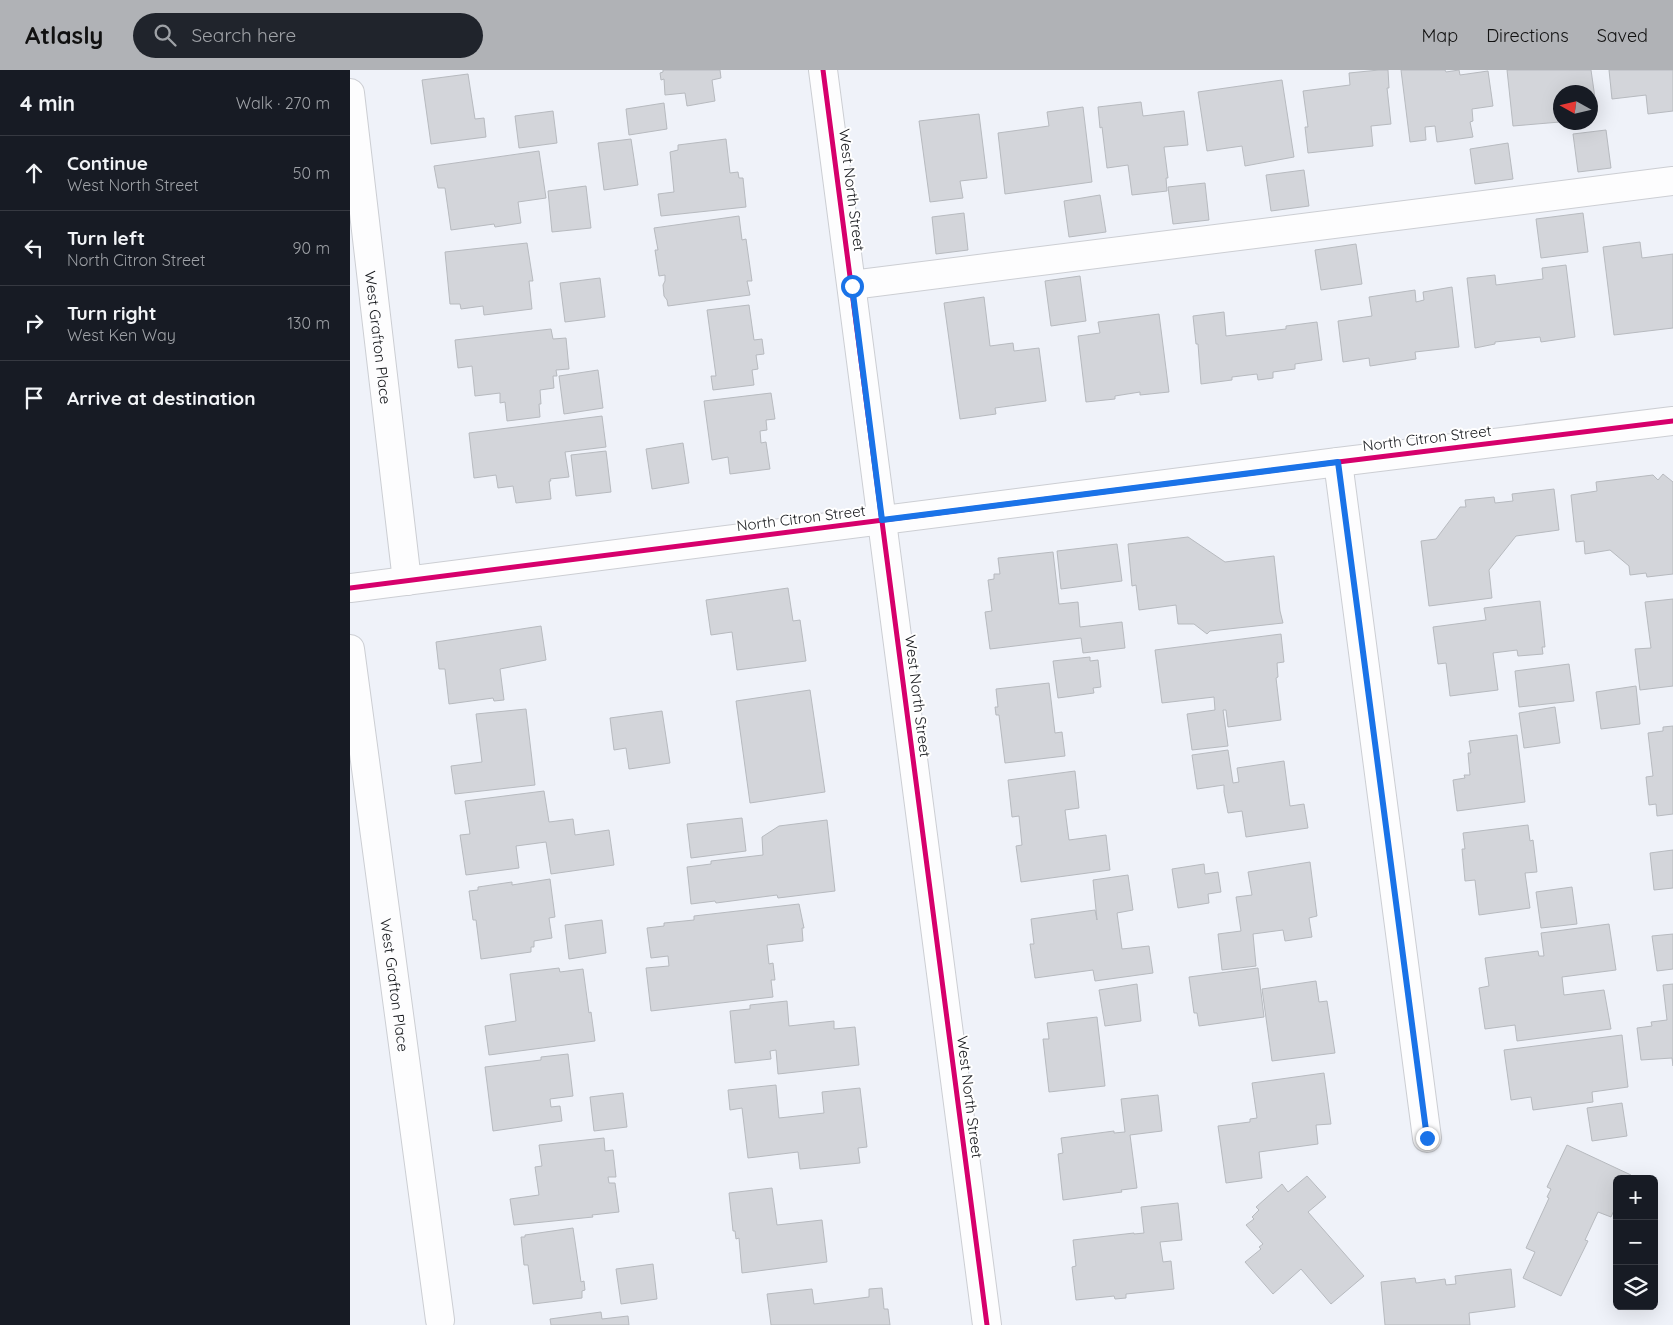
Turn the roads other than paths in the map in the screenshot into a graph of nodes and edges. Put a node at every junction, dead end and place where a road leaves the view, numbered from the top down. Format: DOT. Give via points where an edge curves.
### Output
graph roads {
  1 [pos="823,70"];
  2 [pos="350,93"];
  3 [pos="1673,181"];
  4 [pos="852,286"];
  5 [pos="1673,421"];
  6 [pos="1338,462"];
  7 [pos="882,520"];
  8 [pos="407,581"];
  9 [pos="350,588"];
  10 [pos="350,649"];
  11 [pos="1427,1138"];
  12 [pos="440,1320"];
  13 [pos="987,1325"];
  1 -- 4 [label="street, West North Street"];
  2 -- 8 [label="street, West Grafton Place"];
  3 -- 4 [label="street"];
  4 -- 7 [label="street, West North Street"];
  5 -- 6 [label="street, North Citron Street"];
  6 -- 7 [label="street, North Citron Street"];
  6 -- 11 [label="street"];
  7 -- 8 [label="street, North Citron Street"];
  7 -- 13 [label="street, West North Street"];
  8 -- 9 [label="street, North Citron Street"];
  10 -- 12 [label="street, West Grafton Place"];
}
